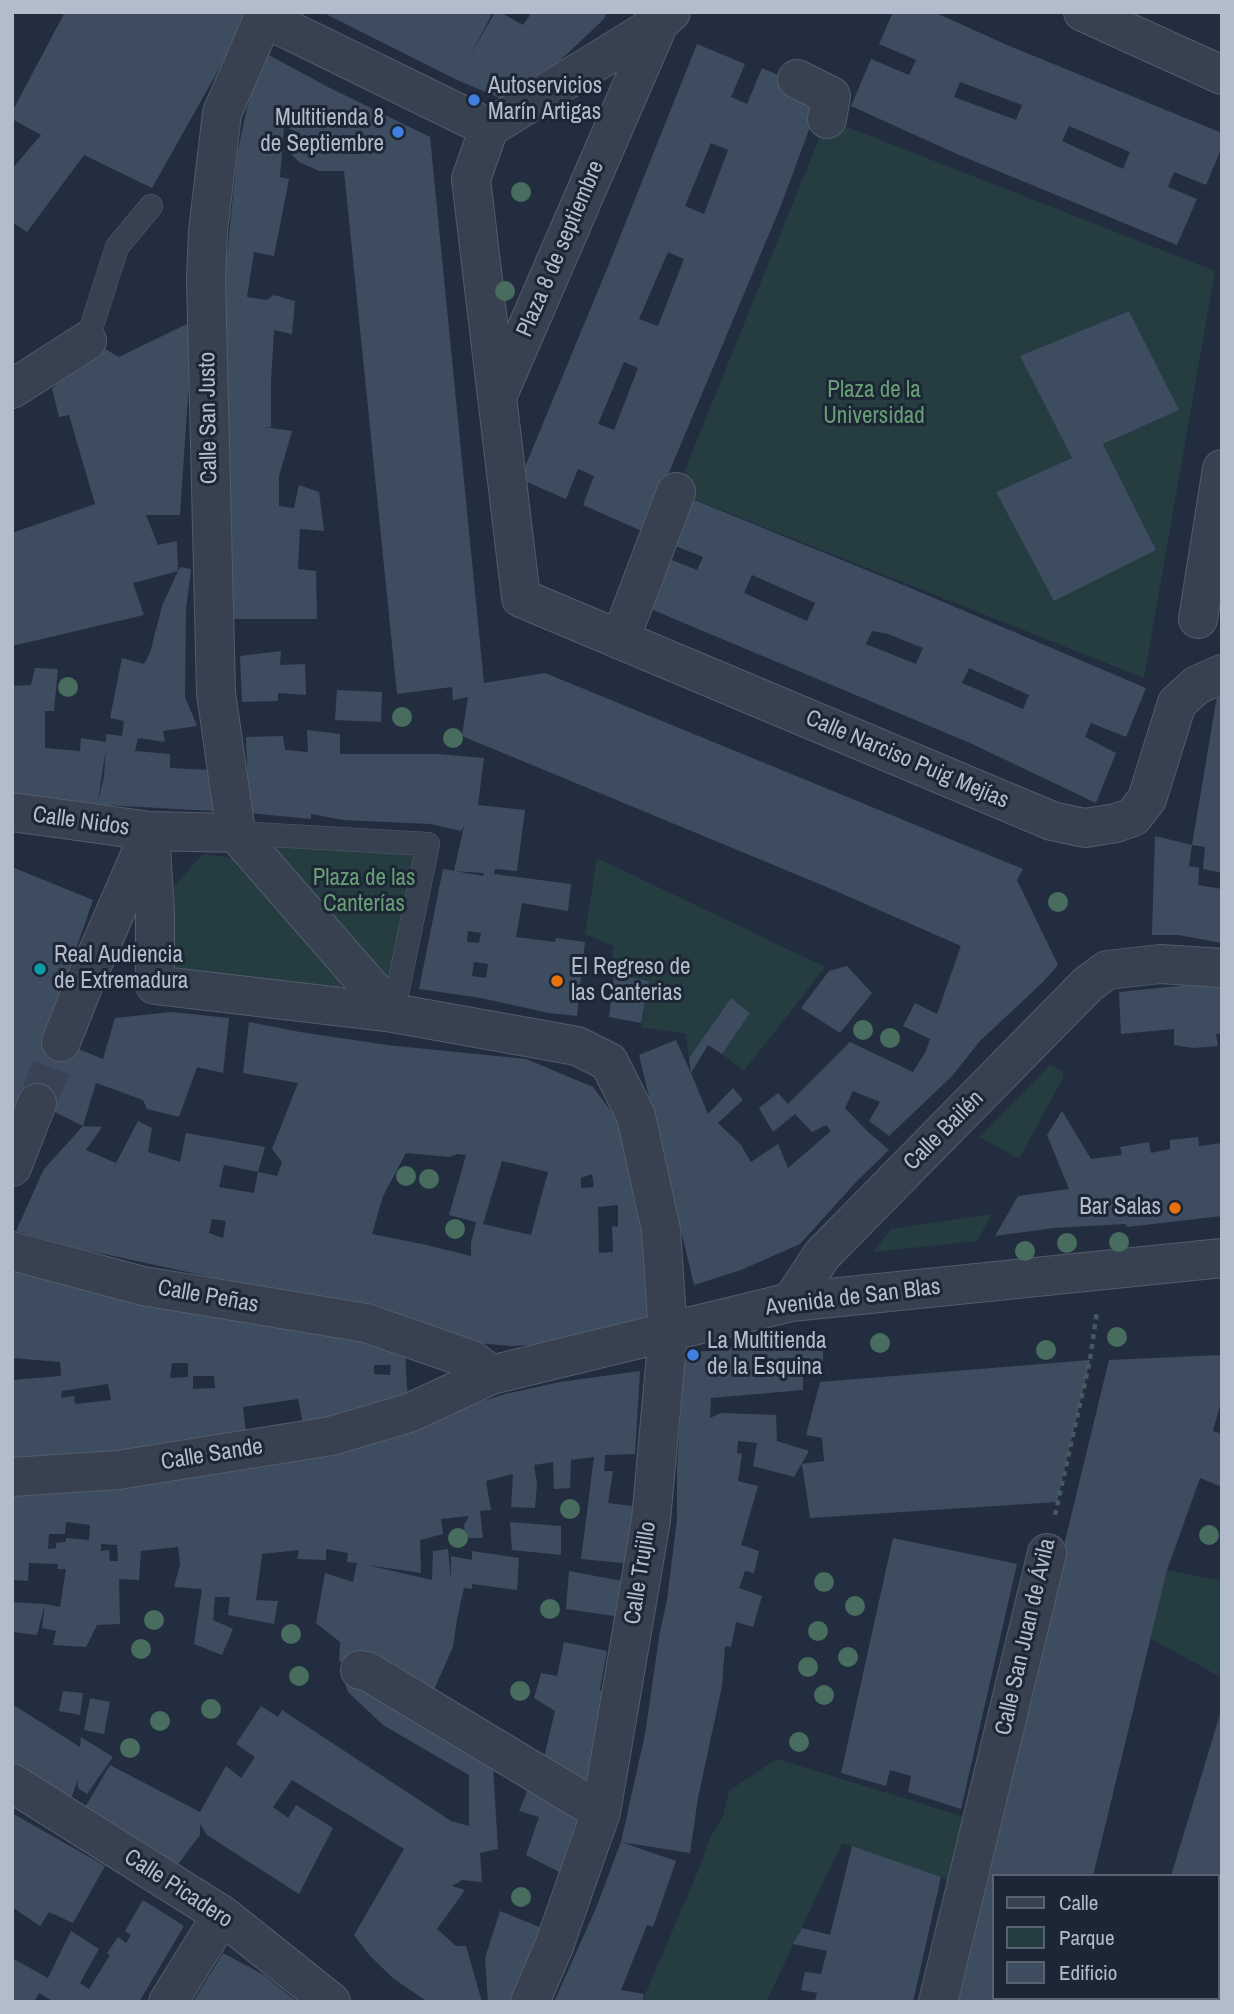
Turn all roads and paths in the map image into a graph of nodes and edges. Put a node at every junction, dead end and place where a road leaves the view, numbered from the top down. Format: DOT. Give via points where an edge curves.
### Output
graph roads {
  1 [pos="1083,12"];
  2 [pos="264,15"];
  3 [pos="665,17"];
  4 [pos="1222,75"];
  5 [pos="797,79"];
  6 [pos="827,119"];
  7 [pos="489,128"];
  8 [pos="151,206"];
  9 [pos="87,341"];
  10 [pos="12,389"];
  11 [pos="497,397"];
  12 [pos="1222,469"];
  13 [pos="676,492"];
  14 [pos="521,598"];
  15 [pos="1198,619"];
  16 [pos="620,640"];
  17 [pos="1222,674"];
  18 [pos="12,812"];
  19 [pos="150,831"];
  20 [pos="236,833"];
  21 [pos="1222,968"];
  22 [pos="393,1013"];
  23 [pos="61,1042"];
  24 [pos="37,1103"];
  25 [pos="12,1167"];
  26 [pos="12,1251"];
  27 [pos="1222,1258"];
  28 [pos="1102,1270"];
  29 [pos="791,1302"];
  30 [pos="668,1333"];
  31 [pos="492,1375"];
  32 [pos="409,1412"];
  33 [pos="12,1477"];
  34 [pos="1047,1553"];
  35 [pos="360,1670"];
  36 [pos="14,1787"];
  37 [pos="601,1812"];
  38 [pos="222,1915"];
  39 [pos="168,2002"];
  40 [pos="331,2002"];
  41 [pos="530,2002"];
  42 [pos="938,2002"];
  1 -- 4 [label="street"];
  2 -- 7 [label="street"];
  2 -- 20 [label="street, Calle San Justo" via="222,113 206,279 216,693"];
  3 -- 7 [label="street, Plaza 8 de septiembre"];
  3 -- 11 [label="street, Plaza 8 de septiembre"];
  5 -- 6 [label="street" via="831,96"];
  7 -- 11 [label="street, Plaza 8 de septiembre" via="471,179"];
  8 -- 9 [label="lane" via="117,247"];
  9 -- 10 [label="street"];
  11 -- 14 [label="street, Plaza 8 de septiembre"];
  12 -- 15 [label="street"];
  13 -- 16 [label="street"];
  14 -- 16 [label="street, Calle Narciso Puig Mejías"];
  16 -- 17 [label="street, Calle Narciso Puig Mejías" via="1052,821 1085,828 1133,817 1147,799 1177,704 1197,685"];
  18 -- 19 [label="street, Calle Nidos"];
  19 -- 20 [label="street"];
  19 -- 22 [label="street" via="155,985"];
  19 -- 23 [label="street"];
  20 -- 22 [label="street"];
  20 -- 22 [label="lane" via="428,844"];
  21 -- 29 [label="street, Calle Bailén" via="1160,964 1107,970 1088,984 822,1255"];
  22 -- 30 [label="street" via="577,1046 609,1062 636,1116 661,1230"];
  24 -- 25 [label="street"];
  26 -- 31 [label="street, Calle Peñas" via="143,1286 366,1323 472,1360"];
  27 -- 28 [label="street, Avenida de San Blas"];
  28 -- 29 [label="street, Avenida de San Blas"];
  28 -- 34 [label="path, Calle San Juan de Ávila" via="1090,1360"];
  29 -- 30 [label="street, Avenida de San Blas"];
  30 -- 31 [label="street, Avenida de San Blas"];
  30 -- 37 [label="street, Calle Trujillo" via="651,1520"];
  31 -- 32 [label="street, Avenida de San Blas"];
  32 -- 33 [label="street, Calle Sande" via="331,1436 118,1470"];
  34 -- 42 [label="street, Calle San Juan de Ávila"];
  35 -- 37 [label="street"];
  36 -- 38 [label="street, Calle Picadero"];
  37 -- 41 [label="street, Calle Trujillo"];
  38 -- 39 [label="street"];
  38 -- 40 [label="street, Calle Picadero"];
}
